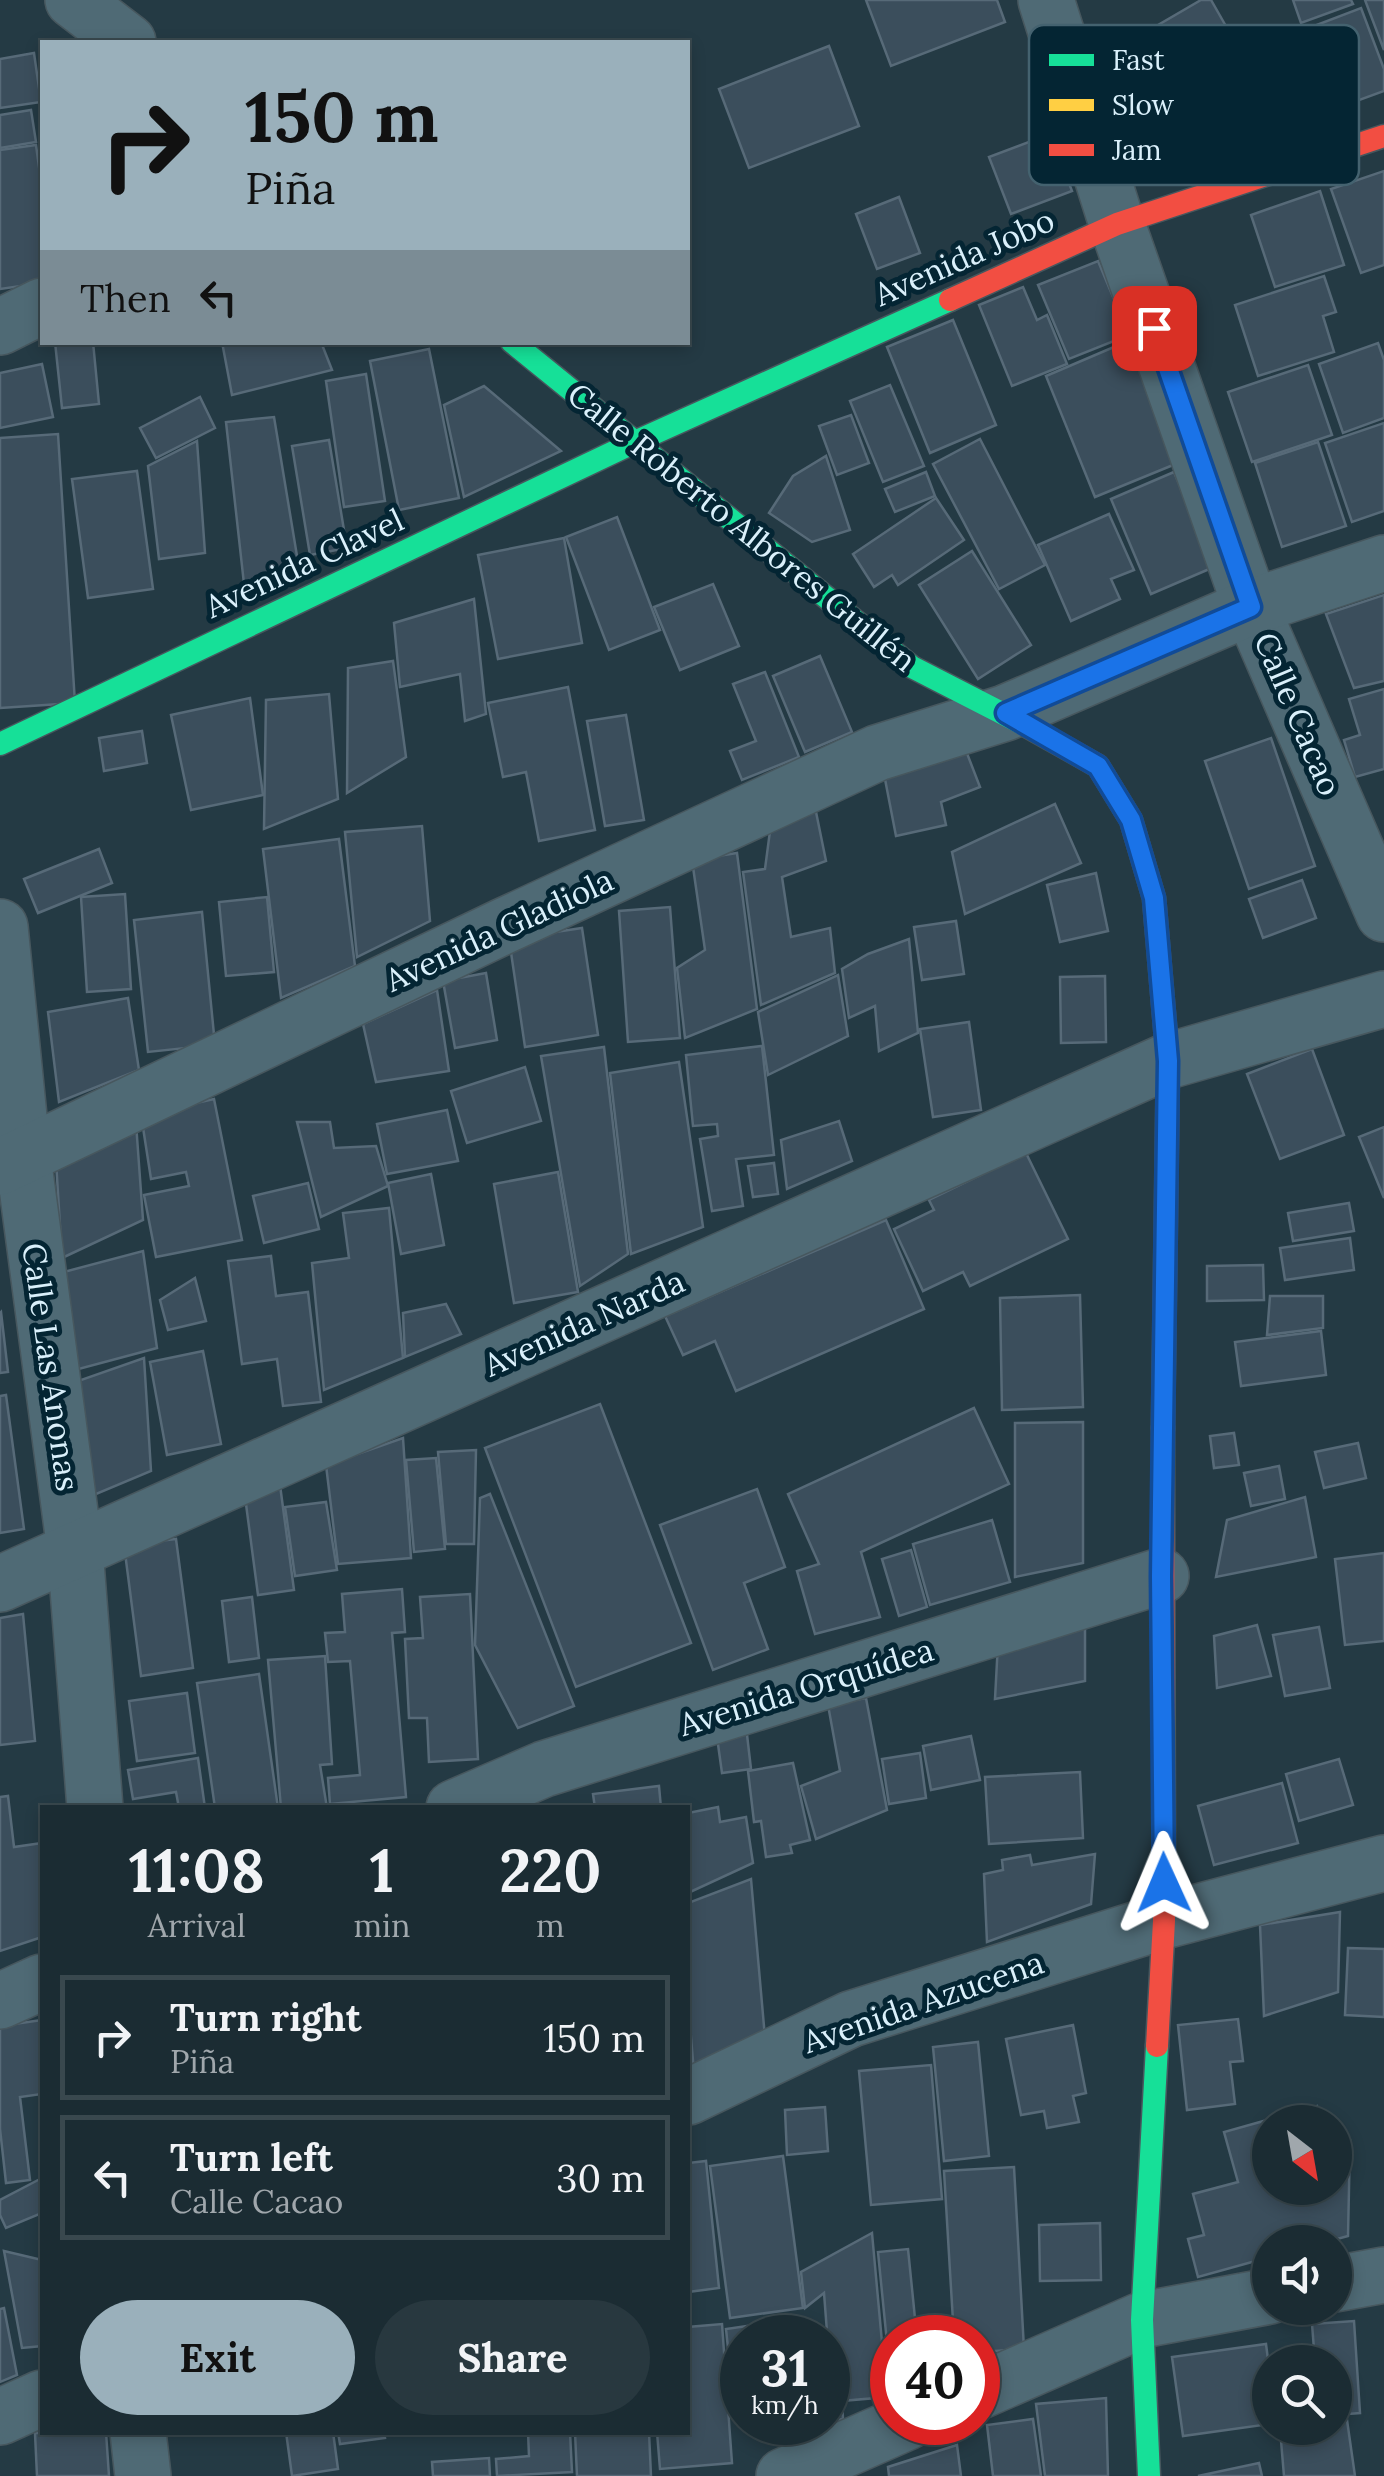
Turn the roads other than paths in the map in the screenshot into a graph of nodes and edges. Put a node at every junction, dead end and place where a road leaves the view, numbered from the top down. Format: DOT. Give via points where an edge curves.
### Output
graph roads {
  1 [pos="72,0"];
  2 [pos="1046,0"];
  3 [pos="1054,25"];
  4 [pos="125,40"];
  5 [pos="1384,136"];
  6 [pos="1359,144"];
  7 [pos="1105,185"];
  8 [pos="1235,185"];
  9 [pos="1117,224"];
  10 [pos="40,307"];
  11 [pos="0,327"];
  12 [pos="516,345"];
  13 [pos="636,442"];
  14 [pos="1384,563"];
  15 [pos="1251,607"];
  16 [pos="1006,713"];
  17 [pos="0,744"];
  18 [pos="1384,914"];
  19 [pos="0,927"];
  20 [pos="1384,999"];
  21 [pos="1168,1061"];
  22 [pos="11,1162"];
  23 [pos="75,1550"];
  24 [pos="1161,1576"];
  25 [pos="0,1584"];
  26 [pos="95,1805"];
  27 [pos="461,1805"];
  28 [pos="1384,1864"];
  29 [pos="1164,1921"];
  30 [pos="40,1983"];
  31 [pos="0,2001"];
  32 [pos="690,2096"];
  33 [pos="1384,2275"];
  34 [pos="1352,2281"];
  35 [pos="1252,2299"];
  36 [pos="1142,2320"];
  37 [pos="1000,2382"];
  38 [pos="40,2399"];
  39 [pos="0,2417"];
  40 [pos="138,2435"];
  41 [pos="870,2438"];
  42 [pos="143,2476"];
  43 [pos="784,2476"];
  44 [pos="1149,2476"];
  1 -- 4 [label="street"];
  2 -- 3 [label="street, Calle Cacao"];
  5 -- 6 [label="street, Avenida Jobo"];
  7 -- 9 [label="street, Calle Cacao"];
  8 -- 9 [label="street, Avenida Jobo"];
  9 -- 13 [label="street, Avenida Jobo"];
  9 -- 15 [label="street, Calle Cacao"];
  10 -- 11 [label="street"];
  12 -- 13 [label="street, Calle Roberto Albores Guillén"];
  13 -- 16 [label="street, Calle Roberto Albores Guillén" via="912,667"];
  13 -- 17 [label="street, Avenida Clavel"];
  14 -- 15 [label="street, Avenida Gladiola"];
  15 -- 16 [label="street, Avenida Gladiola"];
  15 -- 18 [label="street, Calle Cacao"];
  16 -- 21 [label="street, Calle Roberto Albores Guillén" via="1098,766 1131,820 1154,898"];
  16 -- 22 [label="street, Avenida Gladiola" via="877,753"];
  19 -- 22 [label="street, Calle Las Anonas"];
  20 -- 21 [label="street, Avenida Narda"];
  21 -- 23 [label="street, Avenida Narda"];
  21 -- 24 [label="street, Calle Roberto Albores Guillén"];
  22 -- 23 [label="street, Calle Las Anonas"];
  23 -- 25 [label="street, Avenida Narda"];
  23 -- 26 [label="street, Calle Las Anonas"];
  24 -- 27 [label="street, Avenida Orquídea" via="544,1769"];
  24 -- 29 [label="street, Calle Roberto Albores Guillén"];
  28 -- 29 [label="street, Avenida Azucena"];
  29 -- 32 [label="street, Avenida Azucena" via="852,2020"];
  29 -- 36 [label="street, Calle Roberto Albores Guillén"];
  30 -- 31 [label="street"];
  33 -- 34 [label="street"];
  35 -- 36 [label="street"];
  36 -- 37 [label="street"];
  36 -- 44 [label="street, Calle Roberto Albores Guillén"];
  38 -- 39 [label="street"];
  40 -- 42 [label="street"];
  41 -- 43 [label="street"];
}
